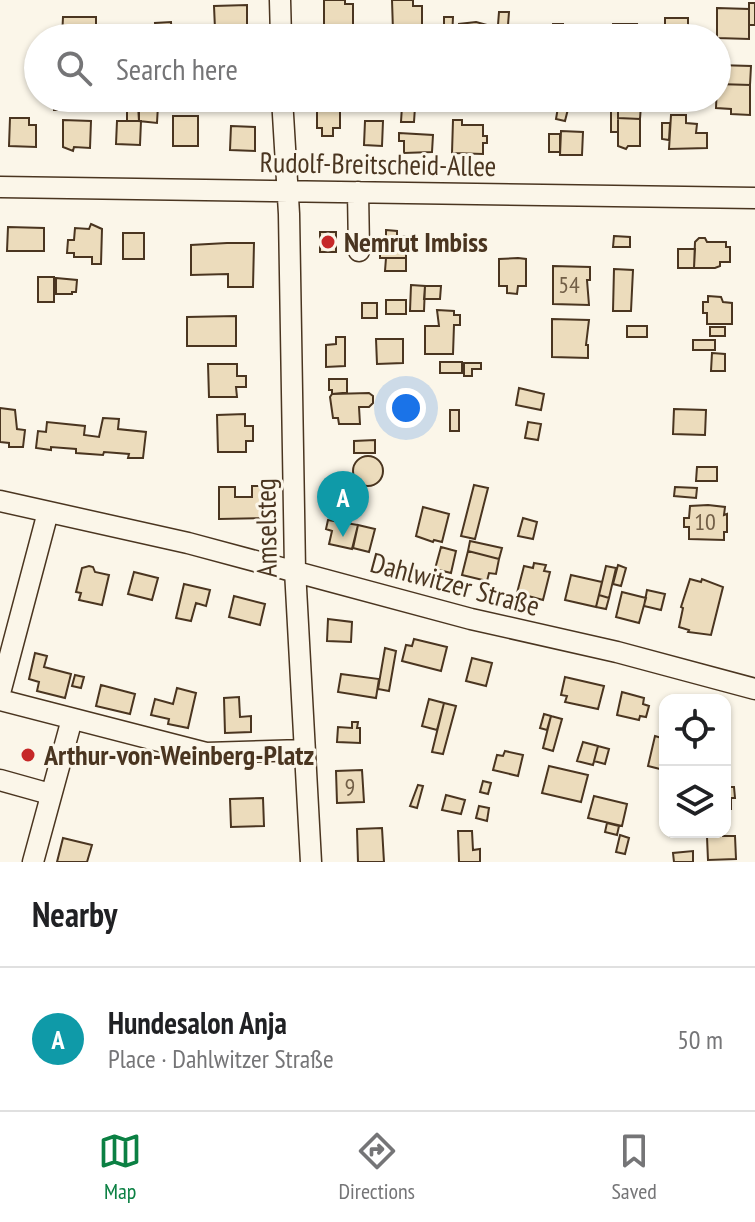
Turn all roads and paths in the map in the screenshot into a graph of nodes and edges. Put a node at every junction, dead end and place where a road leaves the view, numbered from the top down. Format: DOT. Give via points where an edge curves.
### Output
graph roads {
  1 [pos="280,0"];
  2 [pos="281,24"];
  3 [pos="283,112"];
  4 [pos="0,187"];
  5 [pos="288,192"];
  6 [pos="358,192"];
  7 [pos="755,198"];
  8 [pos="359,251"];
  9 [pos="0,501"];
  10 [pos="48,512"];
  11 [pos="295,570"];
  12 [pos="755,689"];
  13 [pos="0,693"];
  14 [pos="0,700"];
  15 [pos="72,719"];
  16 [pos="304,750"];
  17 [pos="0,780"];
  18 [pos="50,794"];
  19 [pos="33,862"];
  20 [pos="311,862"];
  1 -- 2 [label="street"];
  3 -- 5 [label="street, Amselsteg"];
  4 -- 5 [label="street, Rudolf-Breitscheid-Allee"];
  5 -- 6 [label="street, Rudolf-Breitscheid-Allee"];
  5 -- 11 [label="street, Amselsteg"];
  6 -- 7 [label="street, Rudolf-Breitscheid-Allee"];
  6 -- 8 [label="street"];
  9 -- 10 [label="street, Dahlwitzer Straße"];
  10 -- 11 [label="street, Dahlwitzer Straße"];
  10 -- 13 [label="street"];
  11 -- 12 [label="street, Dahlwitzer Straße"];
  11 -- 16 [label="street, Amselsteg"];
  14 -- 15 [label="street"];
  15 -- 16 [label="street" via="206,753"];
  15 -- 18 [label="street"];
  16 -- 20 [label="street, Amselsteg"];
  17 -- 18 [label="street"];
  18 -- 19 [label="street"];
}
